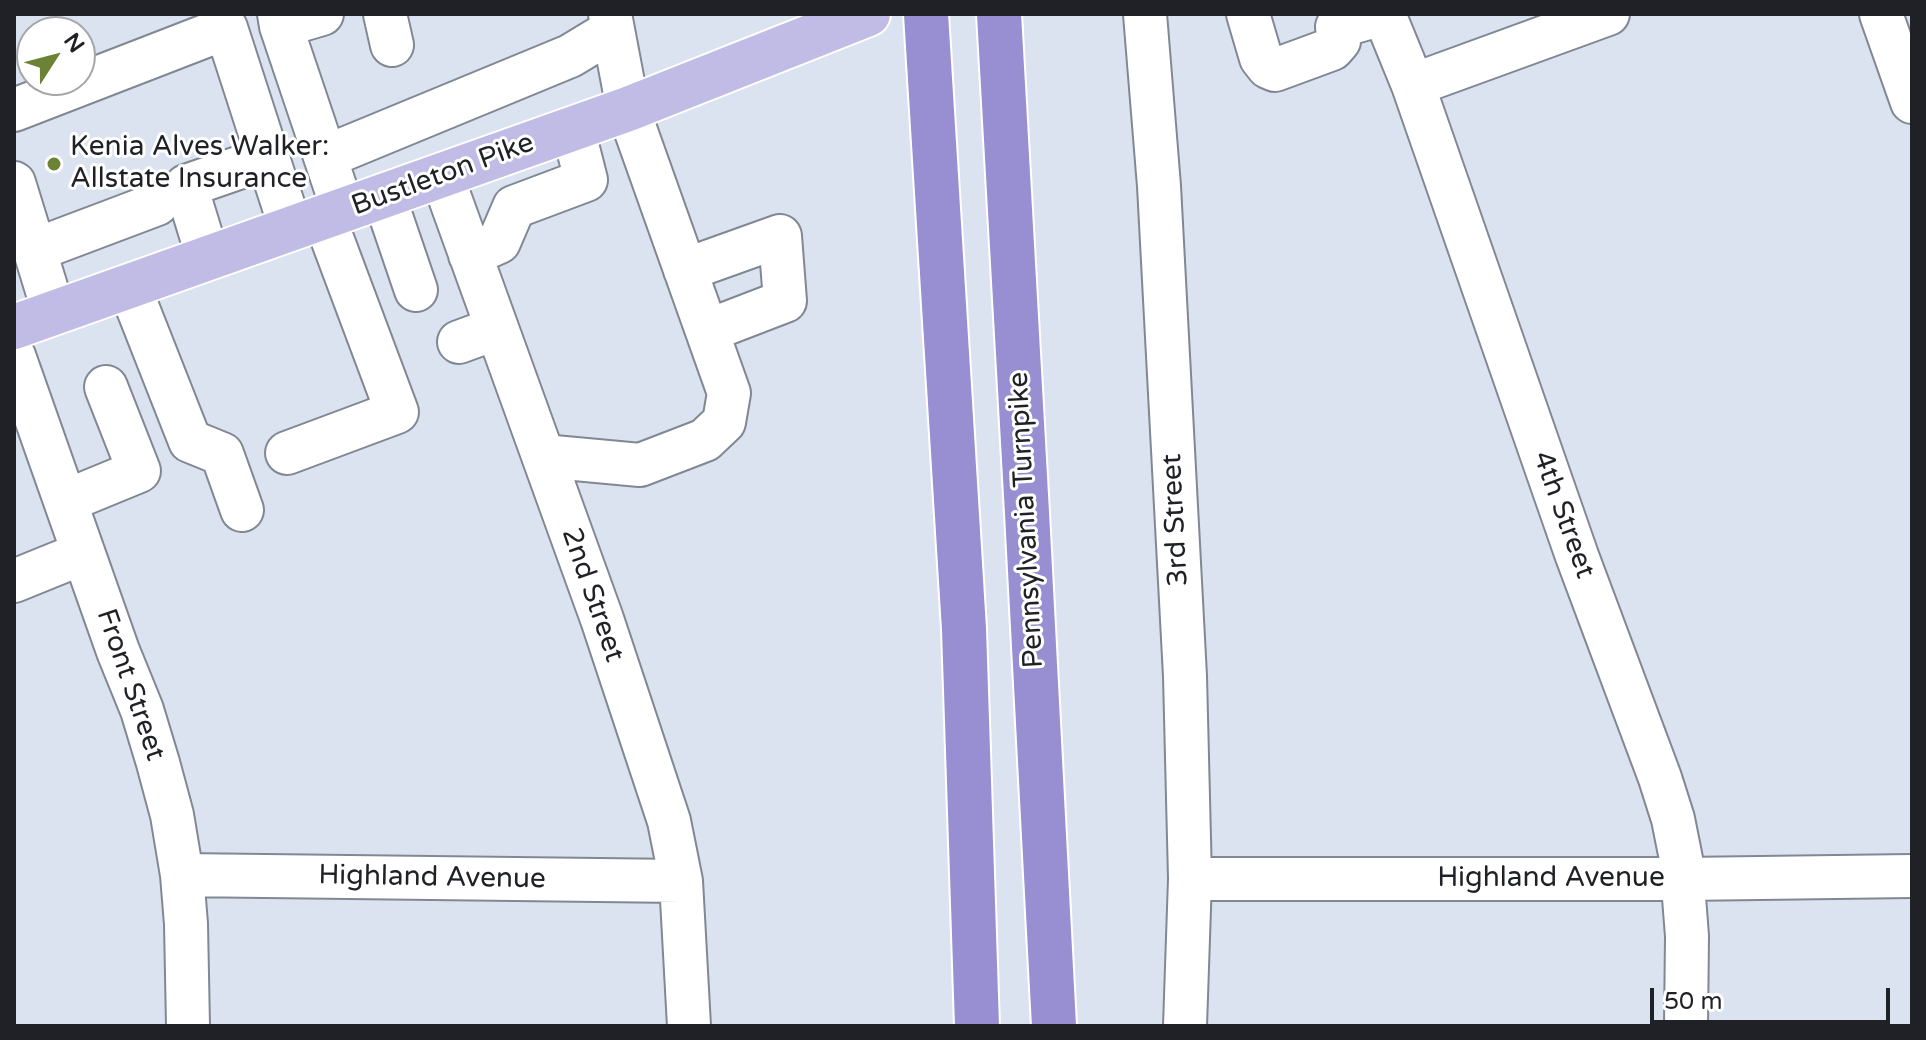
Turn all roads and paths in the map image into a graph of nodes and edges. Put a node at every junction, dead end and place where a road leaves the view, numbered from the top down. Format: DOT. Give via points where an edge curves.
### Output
graph roads {
  1 [pos="322,14"];
  2 [pos="868,14"];
  3 [pos="926,14"];
  4 [pos="999,14"];
  5 [pos="1145,14"];
  6 [pos="1248,14"];
  7 [pos="1383,14"];
  8 [pos="1608,14"];
  9 [pos="280,20"];
  10 [pos="1334,20"];
  11 [pos="612,22"];
  12 [pos="824,22"];
  13 [pos="1895,36"];
  14 [pos="1413,85"];
  15 [pos="1912,102"];
  16 [pos="628,109"];
  17 [pos="14,110"];
  18 [pos="573,129"];
  19 [pos="514,150"];
  20 [pos="325,157"];
  21 [pos="267,158"];
  22 [pos="442,176"];
  23 [pos="14,183"];
  24 [pos="171,195"];
  25 [pos="384,196"];
  26 [pos="531,200"];
  27 [pos="319,219"];
  28 [pos="35,250"];
  29 [pos="470,255"];
  30 [pos="208,258"];
  31 [pos="685,270"];
  32 [pos="129,286"];
  33 [pos="416,290"];
  34 [pos="34,320"];
  35 [pos="707,331"];
  36 [pos="14,356"];
  37 [pos="106,387"];
  38 [pos="24,417"];
  39 [pos="287,453"];
  40 [pos="543,456"];
  41 [pos="66,501"];
  42 [pos="242,510"];
  43 [pos="83,553"];
  44 [pos="14,581"];
  45 [pos="182,875"];
  46 [pos="1912,876"];
  47 [pos="1190,879"];
  48 [pos="1683,879"];
  49 [pos="681,881"];
  50 [pos="188,1026"];
  51 [pos="689,1026"];
  52 [pos="977,1026"];
  53 [pos="1054,1026"];
  54 [pos="1185,1026"];
  55 [pos="1686,1026"];
  1 -- 9 [label="street"];
  2 -- 12 [label="main road, Bustleton Pike"];
  3 -- 52 [label="highway" via="964,629"];
  4 -- 53 [label="highway, Pennsylvania Turnpike"];
  5 -- 47 [label="street, 3rd Street" via="1183,644"];
  6 -- 10 [label="street" via="1261,58 1275,70 1332,49 1339,41"];
  7 -- 10 [label="street"];
  7 -- 14 [label="street, 4th Street"];
  8 -- 14 [label="street"];
  9 -- 20 [label="street"];
  11 -- 16 [label="street"];
  11 -- 20 [label="street" via="570,56"];
  12 -- 16 [label="main road, Bustleton Pike"];
  13 -- 15 [label="street"];
  14 -- 48 [label="street, 4th Street" via="1660,778"];
  16 -- 18 [label="main road, Bustleton Pike"];
  16 -- 31 [label="street"];
  17 -- 21 [label="street" via="226,28"];
  18 -- 19 [label="main road, Bustleton Pike"];
  18 -- 26 [label="street" via="586,180"];
  19 -- 22 [label="main road, Bustleton Pike"];
  19 -- 26 [label="street"];
  20 -- 27 [label="street"];
  21 -- 24 [label="street"];
  21 -- 27 [label="street"];
  22 -- 25 [label="main road, Bustleton Pike"];
  22 -- 29 [label="street, 2nd Street"];
  23 -- 28 [label="street"];
  24 -- 28 [label="street"];
  24 -- 30 [label="street"];
  25 -- 27 [label="main road, Bustleton Pike"];
  25 -- 33 [label="street"];
  26 -- 29 [label="street" via="514,207 499,242"];
  27 -- 30 [label="main road, Bustleton Pike"];
  27 -- 39 [label="street" via="397,412"];
  28 -- 34 [label="street"];
  29 -- 40 [label="street, 2nd Street" via="478,335"];
  30 -- 32 [label="main road, Bustleton Pike"];
  31 -- 35 [label="street"];
  31 -- 35 [label="street" via="780,236 785,301"];
  32 -- 34 [label="main road, Bustleton Pike"];
  32 -- 42 [label="street" via="190,441 222,454"];
  35 -- 40 [label="street" via="729,393 724,422 705,440 640,465"];
  36 -- 38 [label="street, Front Street"];
  37 -- 41 [label="street" via="139,471"];
  38 -- 41 [label="street, Front Street"];
  40 -- 49 [label="street, 2nd Street" via="669,821"];
  41 -- 43 [label="street, Front Street"];
  43 -- 44 [label="street"];
  43 -- 45 [label="street, Front Street" via="142,710 172,815"];
  45 -- 49 [label="street, Highland Avenue"];
  45 -- 50 [label="street, Front Street"];
  46 -- 48 [label="street, Highland Avenue"];
  47 -- 48 [label="street, Highland Avenue"];
  47 -- 54 [label="street, 3rd Street"];
  48 -- 55 [label="street, 4th Street"];
  49 -- 51 [label="street, 2nd Street"];
}
